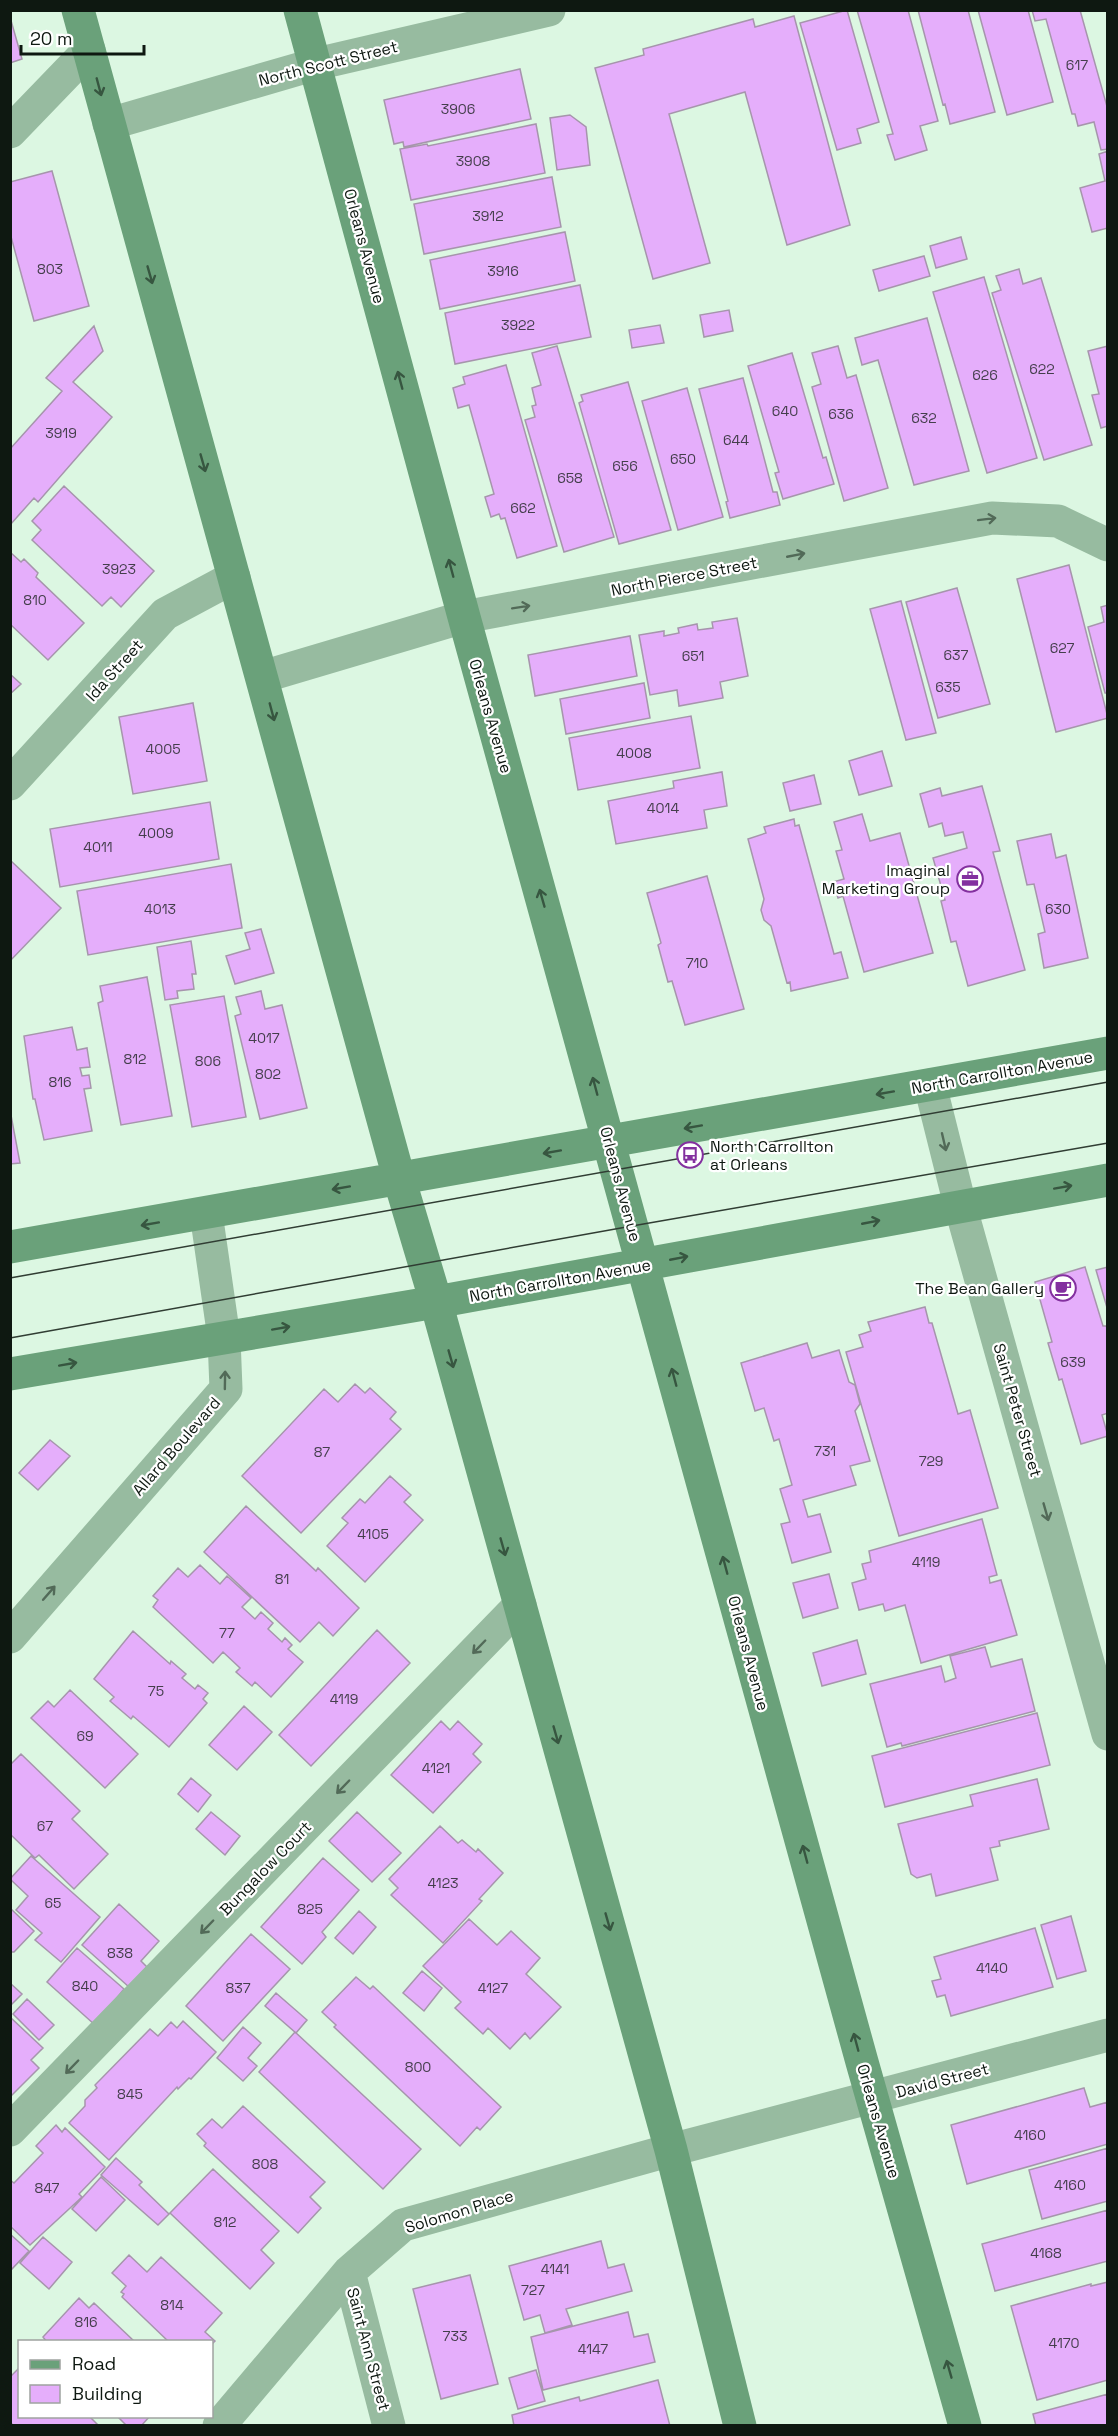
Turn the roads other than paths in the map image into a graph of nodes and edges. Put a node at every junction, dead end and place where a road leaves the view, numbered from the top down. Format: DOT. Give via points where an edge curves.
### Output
graph roads {
  1 [pos="78,10"];
  2 [pos="300,10"];
  3 [pos="549,10"];
  4 [pos="89,50"];
  5 [pos="316,64"];
  6 [pos="109,124"];
  7 [pos="10,132"];
  8 [pos="1107,545"];
  9 [pos="234,577"];
  10 [pos="464,617"];
  11 [pos="262,677"];
  12 [pos="10,784"];
  13 [pos="1107,1053"];
  14 [pos="930,1085"];
  15 [pos="610,1142"];
  16 [pos="399,1178"];
  17 [pos="1107,1180"];
  18 [pos="960,1205"];
  19 [pos="206,1213"];
  20 [pos="10,1247"];
  21 [pos="643,1265"];
  22 [pos="436,1302"];
  23 [pos="224,1338"];
  24 [pos="10,1374"];
  25 [pos="520,1605"];
  26 [pos="10,1637"];
  27 [pos="1107,1734"];
  28 [pos="1107,2035"];
  29 [pos="872,2098"];
  30 [pos="10,2130"];
  31 [pos="671,2150"];
  32 [pos="349,2272"];
  33 [pos="219,2426"];
  34 [pos="389,2426"];
  35 [pos="740,2426"];
  36 [pos="965,2426"];
  1 -- 4 [label="street"];
  2 -- 5 [label="street, Orleans Avenue"];
  3 -- 5 [label="street, North Scott Street"];
  4 -- 6 [label="street, one-way"];
  4 -- 7 [label="street"];
  5 -- 6 [label="street, North Scott Street"];
  10 -- 5 [label="street, Orleans Avenue, one-way"];
  6 -- 9 [label="street, one-way"];
  10 -- 8 [label="street, North Pierce Street, one-way" via="992,518 1058,521"];
  9 -- 11 [label="street"];
  9 -- 12 [label="street, Ida Street" via="165,614"];
  10 -- 11 [label="street, North Pierce Street"];
  15 -- 10 [label="street, Orleans Avenue, one-way"];
  11 -- 16 [label="street, one-way"];
  13 -- 14 [label="street, North Carrollton Avenue"];
  14 -- 15 [label="street, North Carrollton Avenue, one-way"];
  14 -- 18 [label="street, Saint Peter Street, one-way"];
  15 -- 16 [label="street, North Carrollton Avenue, one-way"];
  15 -- 21 [label="street, Orleans Avenue"];
  16 -- 19 [label="street, North Carrollton Avenue, one-way"];
  16 -- 22 [label="street"];
  18 -- 17 [label="street, North Carrollton Avenue, one-way"];
  21 -- 18 [label="street, North Carrollton Avenue, one-way"];
  18 -- 27 [label="street, Saint Peter Street, one-way"];
  19 -- 20 [label="street, North Carrollton Avenue, one-way"];
  19 -- 23 [label="street, Allard Boulevard"];
  21 -- 22 [label="street, North Carrollton Avenue"];
  29 -- 21 [label="street, Orleans Avenue, one-way"];
  23 -- 22 [label="street, North Carrollton Avenue, one-way"];
  22 -- 25 [label="street, one-way"];
  24 -- 23 [label="street, North Carrollton Avenue, one-way"];
  26 -- 23 [label="street, Allard Boulevard, one-way" via="226,1389"];
  25 -- 30 [label="street, Bungalow Court, one-way"];
  25 -- 31 [label="street, one-way"];
  28 -- 29 [label="street, David Street"];
  29 -- 31 [label="street, David Street"];
  36 -- 29 [label="street, Orleans Avenue, one-way"];
  31 -- 32 [label="street, Solomon Place" via="403,2225"];
  31 -- 35 [label="street"];
  32 -- 33 [label="street, Solomon Place"];
  32 -- 34 [label="street, Saint Ann Street"];
}
